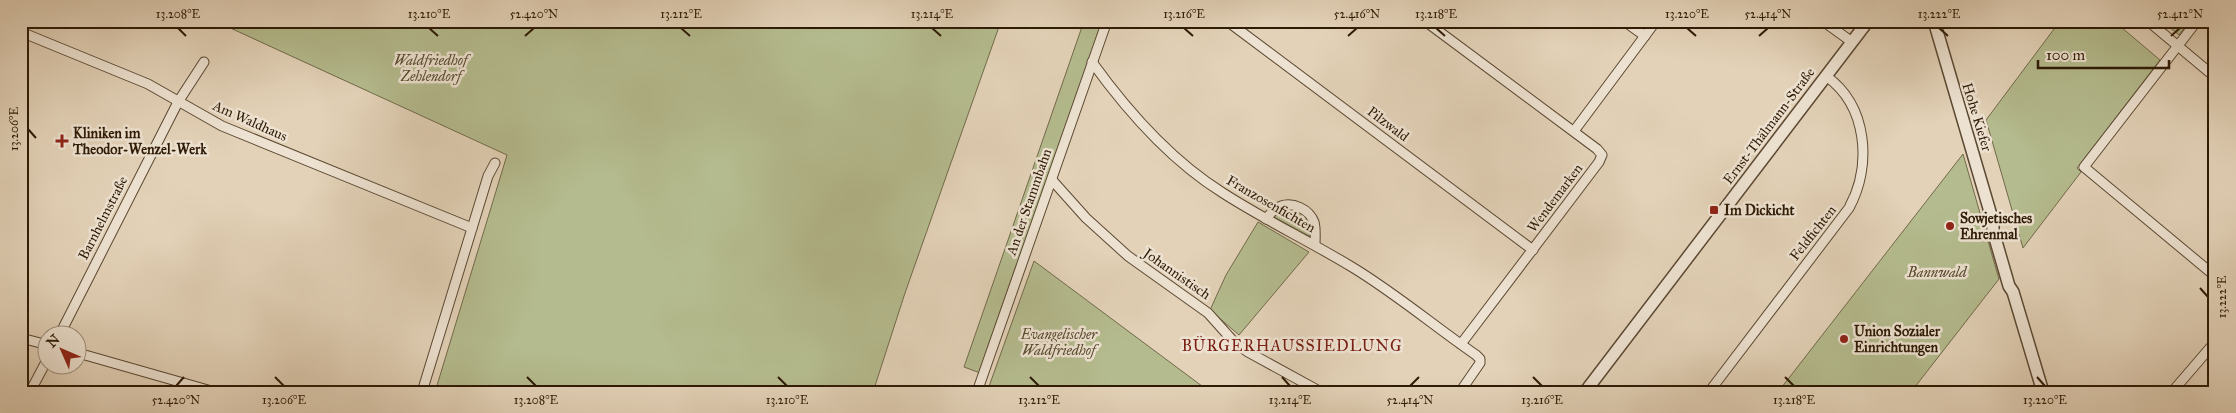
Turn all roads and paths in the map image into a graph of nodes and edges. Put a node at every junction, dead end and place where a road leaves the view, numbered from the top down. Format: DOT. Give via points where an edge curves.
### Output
graph roads {
  1 [pos="1107,21"];
  2 [pos="1227,21"];
  3 [pos="1426,21"];
  4 [pos="1624,21"];
  5 [pos="1656,21"];
  6 [pos="1823,21"];
  7 [pos="1868,21"];
  8 [pos="1934,21"];
  9 [pos="2148,21"];
  10 [pos="2197,21"];
  11 [pos="21,32"];
  12 [pos="1644,36"];
  13 [pos="1852,42"];
  14 [pos="2178,46"];
  15 [pos="204,62"];
  16 [pos="1092,62"];
  17 [pos="1826,76"];
  18 [pos="2215,77"];
  19 [pos="178,102"];
  20 [pos="1574,131"];
  21 [pos="495,163"];
  22 [pos="1052,180"];
  23 [pos="1266,219"];
  24 [pos="472,228"];
  25 [pos="1315,245"];
  26 [pos="1532,250"];
  27 [pos="2215,276"];
  28 [pos="64,326"];
  29 [pos="21,338"];
  30 [pos="38,342"];
  31 [pos="2215,342"];
  32 [pos="1460,344"];
  33 [pos="88,356"];
  34 [pos="38,376"];
  35 [pos="2181,388"];
  36 [pos="30,392"];
  37 [pos="215,392"];
  38 [pos="422,392"];
  39 [pos="977,392"];
  40 [pos="1321,392"];
  41 [pos="1460,392"];
  42 [pos="1585,392"];
  43 [pos="1709,392"];
  44 [pos="2043,392"];
  45 [pos="2172,392"];
  1 -- 16 [label="street, An der Stammbahn"];
  2 -- 26 [label="street, Pilzwald"];
  3 -- 20 [label="street"];
  4 -- 12 [label="street"];
  5 -- 12 [label="street"];
  6 -- 13 [label="street"];
  7 -- 13 [label="street, Ernst-Thälmann-Straße"];
  8 -- 44 [label="street, Hohe Kiefer" via="1993,222 1998,228"];
  9 -- 14 [label="street"];
  10 -- 14 [label="street"];
  11 -- 19 [label="street, Am Waldhaus" via="148,84"];
  12 -- 20 [label="street"];
  13 -- 17 [label="street, Ernst-Thälmann-Straße"];
  14 -- 18 [label="street"];
  14 -- 27 [label="street" via="2084,167"];
  15 -- 19 [label="street, Barnhelmstraße"];
  16 -- 22 [label="street, An der Stammbahn"];
  16 -- 23 [label="street, Franzosenfichten" via="1152,136 1221,192"];
  17 -- 42 [label="street, Ernst-Thälmann-Straße"];
  17 -- 43 [label="street, Feldfichten" via="1853,107 1860,126 1864,158 1858,192"];
  19 -- 24 [label="street, Am Waldhaus" via="222,126"];
  19 -- 28 [label="street, Barnhelmstraße"];
  20 -- 26 [label="street, Wendemarken" via="1602,155"];
  21 -- 24 [label="street"];
  22 -- 39 [label="street, An der Stammbahn"];
  22 -- 40 [label="street, Johannistisch" via="1086,218 1128,256 1208,313 1234,342"];
  23 -- 25 [label="street, Franzosenfichten"];
  23 -- 25 [label="street" via="1281,206 1300,207 1313,219"];
  24 -- 38 [label="street"];
  25 -- 32 [label="street, Franzosenfichten" via="1389,291"];
  26 -- 32 [label="street, Wendemarken"];
  29 -- 30 [label="street"];
  31 -- 35 [label="street"];
  32 -- 41 [label="street" via="1476,355 1480,363"];
  33 -- 37 [label="street"];
  34 -- 36 [label="street"];
  35 -- 45 [label="street"];
}
